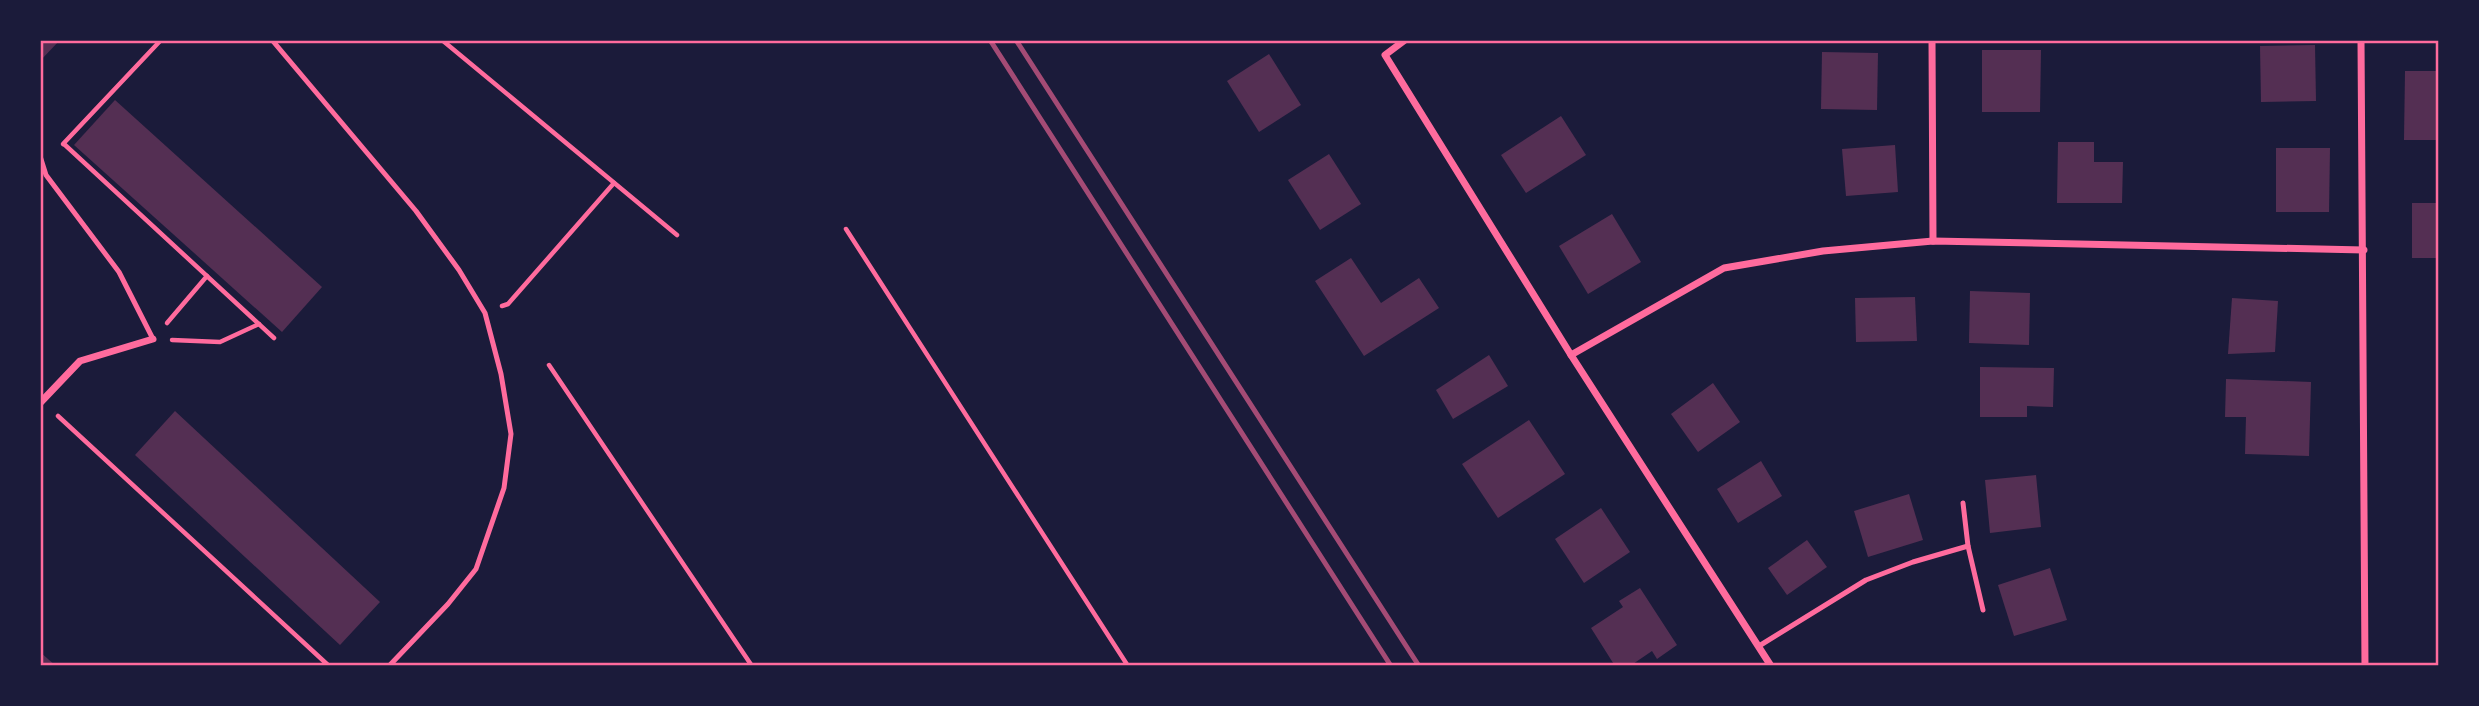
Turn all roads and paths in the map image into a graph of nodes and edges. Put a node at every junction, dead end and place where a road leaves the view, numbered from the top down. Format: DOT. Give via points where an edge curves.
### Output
graph roads {
  1 [pos="161,40"];
  2 [pos="272,40"];
  3 [pos="442,40"];
  4 [pos="1405,40"];
  5 [pos="1932,40"];
  6 [pos="2361,40"];
  7 [pos="64,144"];
  8 [pos="40,156"];
  9 [pos="46,175"];
  10 [pos="614,183"];
  11 [pos="846,229"];
  12 [pos="677,235"];
  13 [pos="1933,241"];
  14 [pos="2364,250"];
  15 [pos="207,276"];
  16 [pos="485,313"];
  17 [pos="259,324"];
  18 [pos="274,338"];
  19 [pos="153,339"];
  20 [pos="1571,355"];
  21 [pos="549,365"];
  22 [pos="41,402"];
  23 [pos="1963,503"];
  24 [pos="1968,546"];
  25 [pos="1983,610"];
  26 [pos="1759,646"];
  27 [pos="329,666"];
  28 [pos="389,666"];
  29 [pos="752,666"];
  30 [pos="1128,666"];
  31 [pos="1771,666"];
  32 [pos="2365,666"];
  1 -- 7 [label="path"];
  2 -- 16 [label="lane" via="416,211"];
  3 -- 10 [label="path"];
  4 -- 20 [label="street" via="1385,55"];
  5 -- 13 [label="street"];
  6 -- 14 [label="street"];
  7 -- 9 [label="path"];
  7 -- 15 [label="path"];
  8 -- 9 [label="lane"];
  9 -- 19 [label="lane" via="119,272"];
  10 -- 12 [label="path"];
  10 -- 16 [label="path" via="508,304"];
  11 -- 30 [label="path"];
  13 -- 14 [label="street"];
  13 -- 20 [label="street" via="1823,251 1724,268"];
  14 -- 32 [label="street"];
  15 -- 17 [label="path"];
  15 -- 19 [label="path"];
  16 -- 28 [label="lane" via="510,434 504,488 476,569"];
  17 -- 18 [label="path"];
  17 -- 19 [label="path" via="220,342"];
  19 -- 22 [label="street" via="80,361"];
  20 -- 26 [label="street"];
  21 -- 29 [label="path"];
  22 -- 27 [label="path"];
  23 -- 24 [label="lane"];
  24 -- 25 [label="lane"];
  24 -- 26 [label="lane" via="1866,580"];
  26 -- 31 [label="street"];
}
